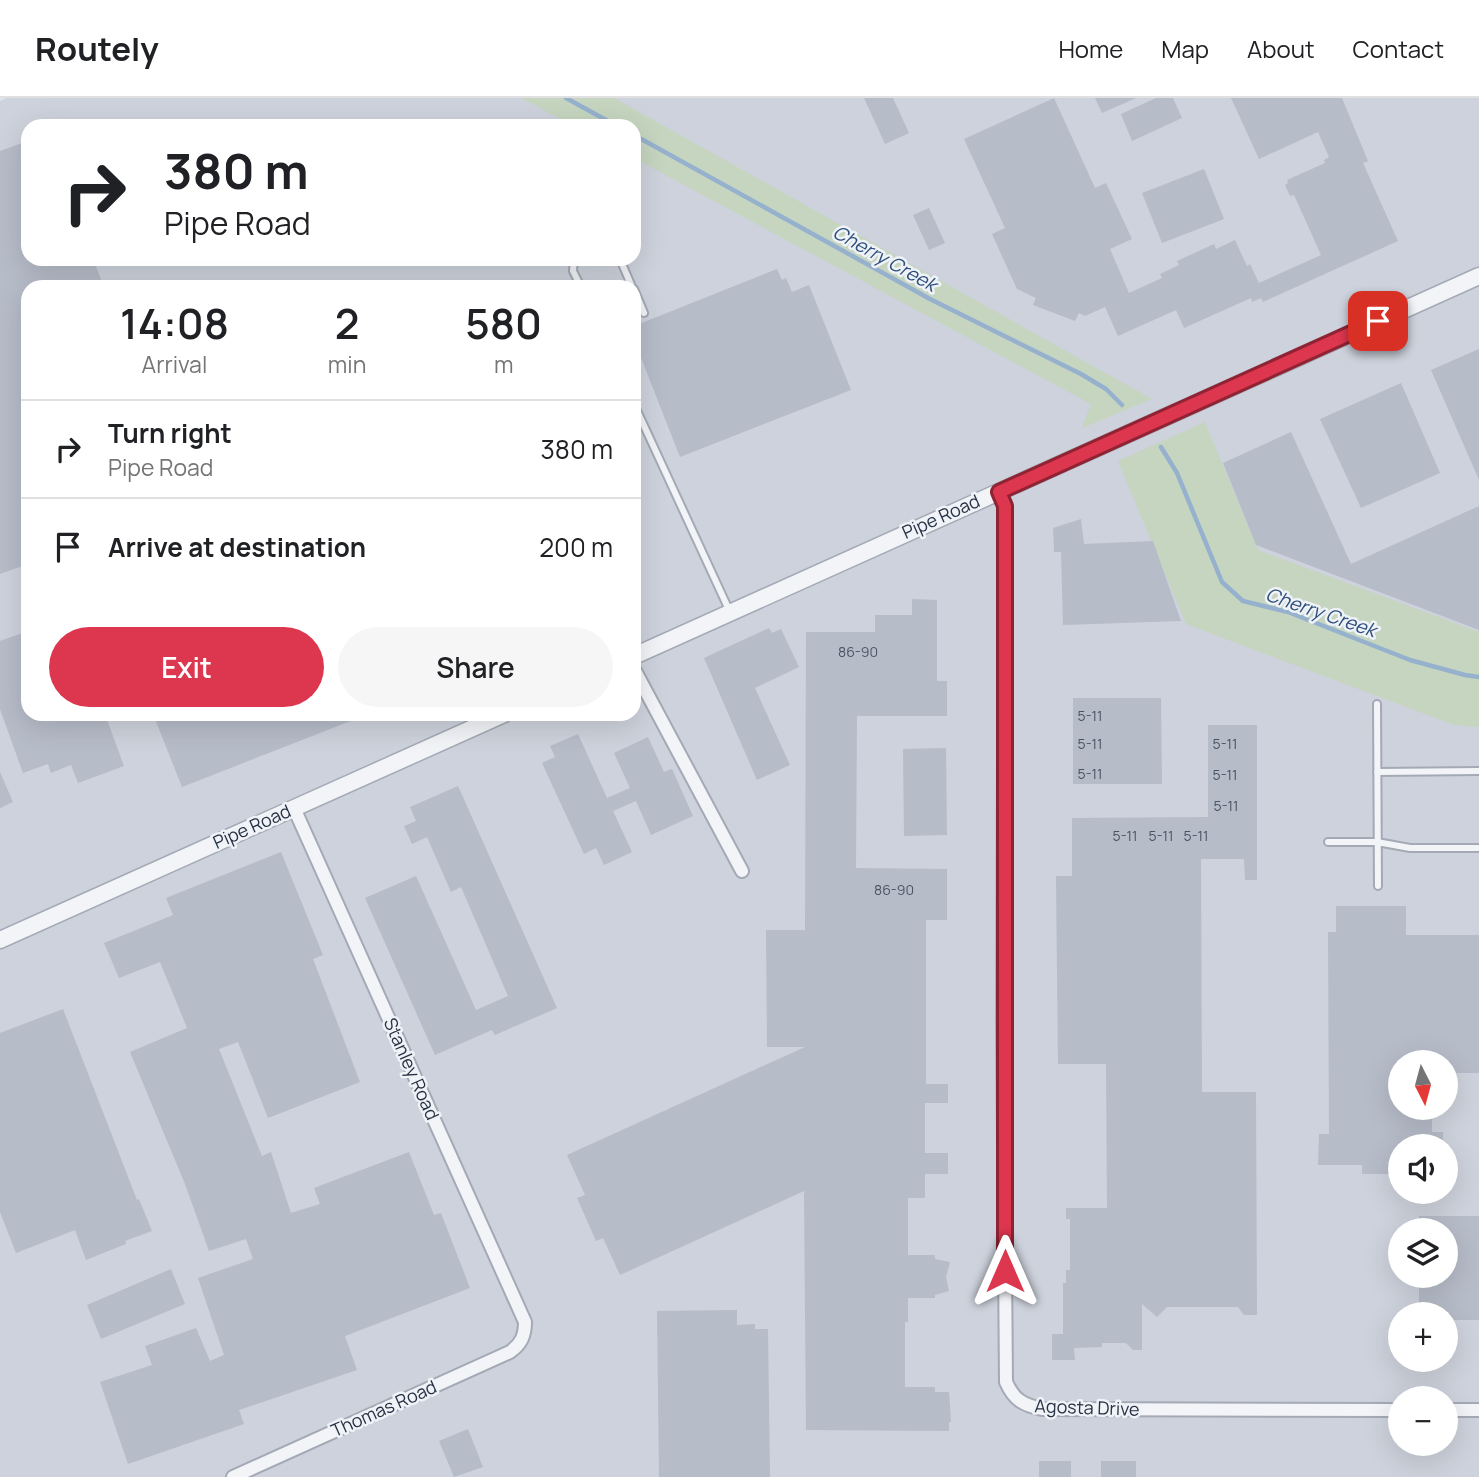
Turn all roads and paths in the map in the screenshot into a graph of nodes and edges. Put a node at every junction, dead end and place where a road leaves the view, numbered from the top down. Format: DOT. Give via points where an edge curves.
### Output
graph roads {
  1 [pos="1479,275"];
  2 [pos="641,306"];
  3 [pos="644,313"];
  4 [pos="641,419"];
  5 [pos="999,492"];
  6 [pos="730,612"];
  7 [pos="641,653"];
  8 [pos="641,682"];
  9 [pos="1377,704"];
  10 [pos="488,721"];
  11 [pos="1479,771"];
  12 [pos="1377,772"];
  13 [pos="294,808"];
  14 [pos="1328,842"];
  15 [pos="1377,842"];
  16 [pos="1479,848"];
  17 [pos="742,872"];
  18 [pos="1378,886"];
  19 [pos="0,940"];
  20 [pos="525,1331"];
  21 [pos="1388,1410"];
  22 [pos="1458,1410"];
  23 [pos="1479,1410"];
  24 [pos="233,1477"];
  1 -- 5 [label="street, Pipe Road"];
  2 -- 3 [label="lane"];
  4 -- 6 [label="lane"];
  5 -- 6 [label="street, Pipe Road"];
  5 -- 21 [label="street, Agosta Drive" via="1005,506 1003,1036 1009,1389 1023,1405 1042,1409"];
  6 -- 7 [label="street, Pipe Road"];
  8 -- 17 [label="street"];
  9 -- 12 [label="lane"];
  10 -- 13 [label="street, Pipe Road"];
  11 -- 12 [label="lane"];
  12 -- 15 [label="lane"];
  13 -- 19 [label="street, Pipe Road"];
  13 -- 20 [label="street, Stanley Road" via="525,1322"];
  14 -- 15 [label="lane"];
  15 -- 16 [label="lane" via="1410,848"];
  15 -- 18 [label="lane"];
  20 -- 24 [label="street, Thomas Road" via="510,1352"];
  22 -- 23 [label="street"];
}
